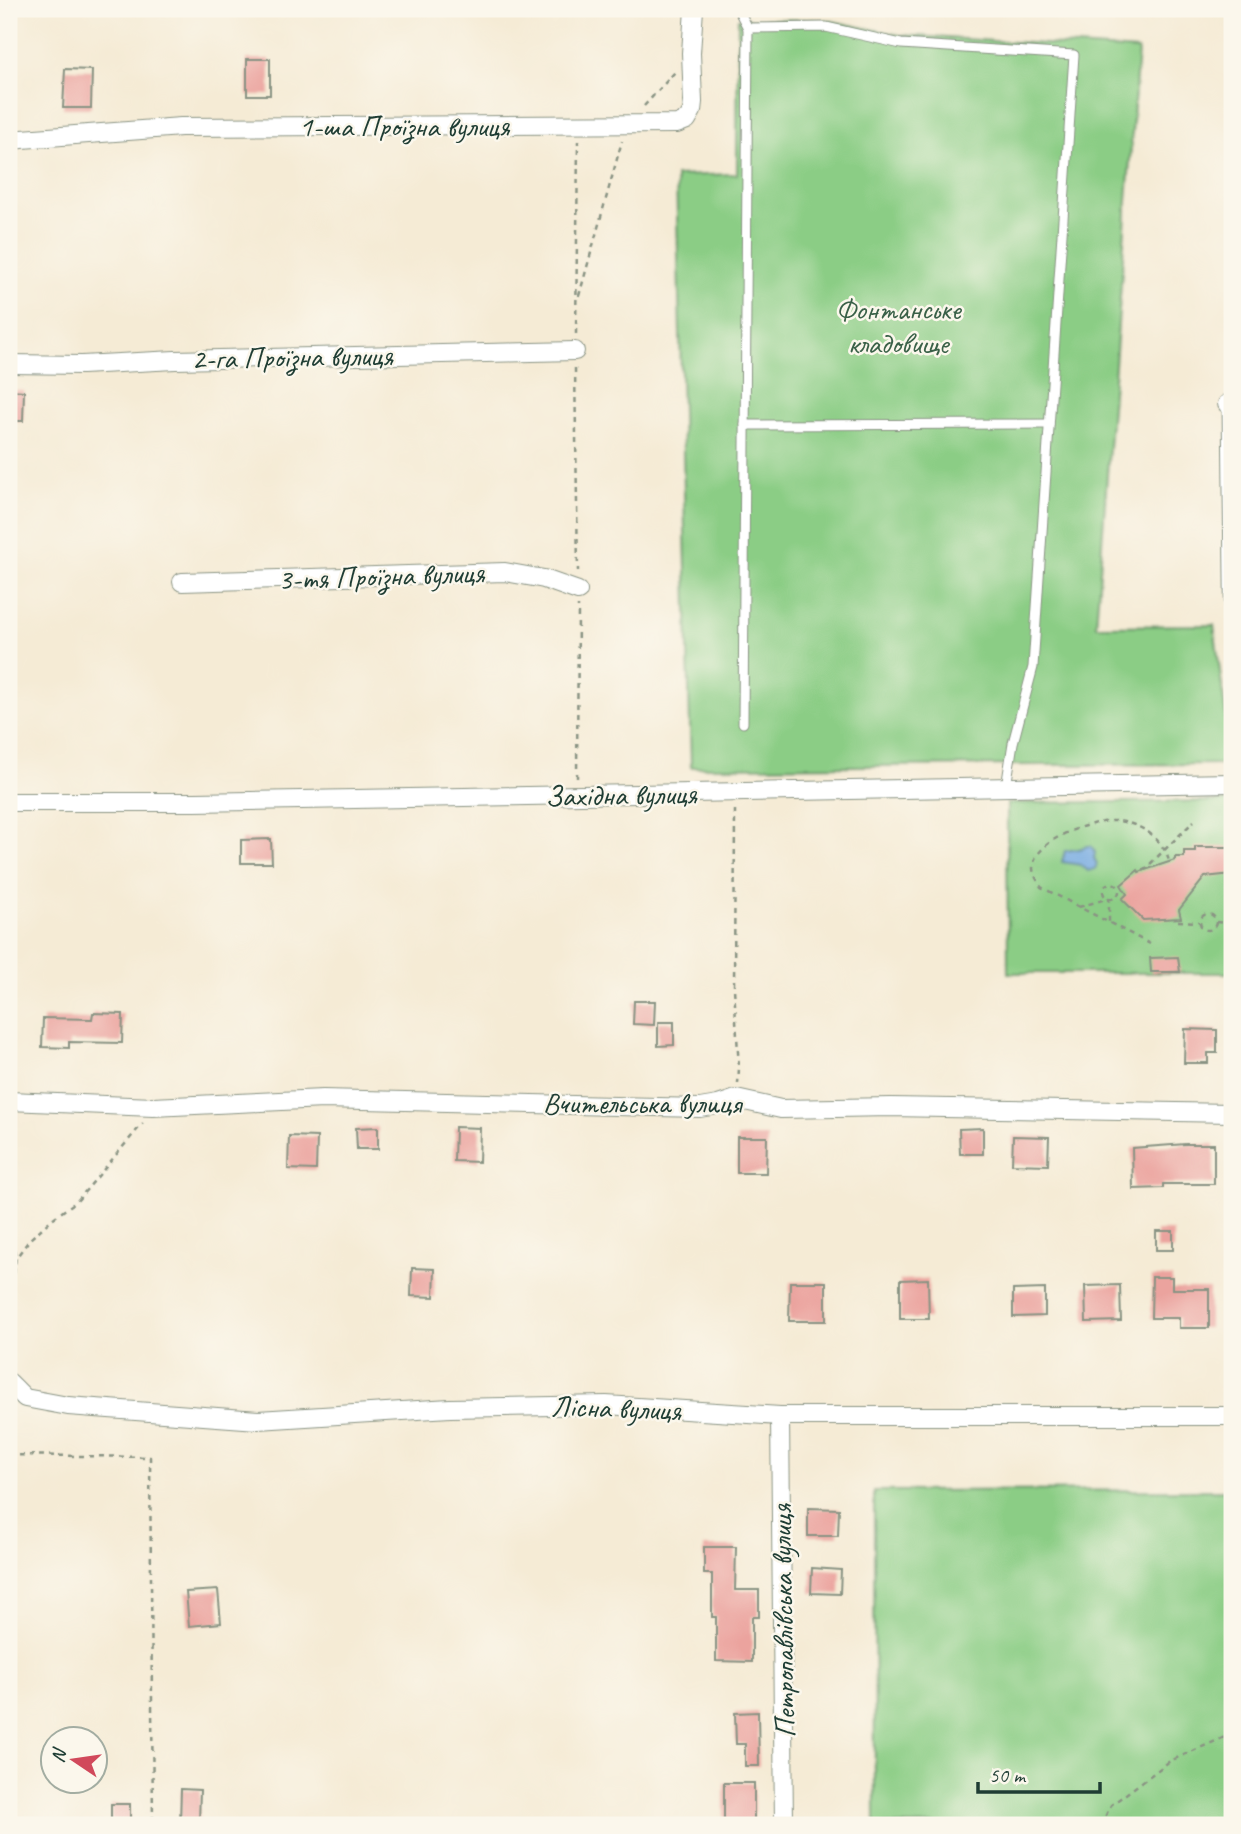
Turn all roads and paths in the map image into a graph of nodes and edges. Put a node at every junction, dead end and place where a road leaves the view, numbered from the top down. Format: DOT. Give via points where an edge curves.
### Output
graph roads {
  1 [pos="573,9"];
  2 [pos="694,9"];
  3 [pos="738,9"];
  4 [pos="502,10"];
  5 [pos="748,28"];
  6 [pos="691,53"];
  7 [pos="629,123"];
  8 [pos="578,125"];
  9 [pos="9,140"];
  10 [pos="578,299"];
  11 [pos="575,351"];
  12 [pos="9,364"];
  13 [pos="1230,404"];
  14 [pos="1049,424"];
  15 [pos="745,425"];
  16 [pos="182,582"];
  17 [pos="578,591"];
  18 [pos="1232,680"];
  19 [pos="743,723"];
  20 [pos="1232,783"];
  21 [pos="1006,787"];
  22 [pos="735,793"];
  23 [pos="577,795"];
  24 [pos="9,802"];
  25 [pos="1194,821"];
  26 [pos="1164,848"];
  27 [pos="1169,861"];
  28 [pos="1143,871"];
  29 [pos="1108,898"];
  30 [pos="1079,907"];
  31 [pos="1178,921"];
  32 [pos="1199,922"];
  33 [pos="1216,922"];
  34 [pos="1109,923"];
  35 [pos="1227,923"];
  36 [pos="1150,944"];
  37 [pos="736,1099"];
  38 [pos="9,1101"];
  39 [pos="153,1107"];
  40 [pos="1232,1113"];
  41 [pos="9,1230"];
  42 [pos="16,1258"];
  43 [pos="9,1312"];
  44 [pos="9,1381"];
  45 [pos="780,1416"];
  46 [pos="1232,1416"];
  47 [pos="9,1455"];
  48 [pos="1232,1734"];
  49 [pos="153,1825"];
  50 [pos="784,1825"];
  51 [pos="1101,1825"];
  1 -- 4 [label="path"];
  2 -- 6 [label="street, 1-ша Проїзна вулиця"];
  3 -- 5 [label="lane"];
  5 -- 14 [label="lane" via="826,27 901,44 1074,55"];
  5 -- 15 [label="lane"];
  6 -- 7 [label="path"];
  6 -- 7 [label="street, 1-ша Проїзна вулиця" via="693,102 687,120"];
  7 -- 8 [label="street, 1-ша Проїзна вулиця"];
  7 -- 10 [label="path"];
  8 -- 9 [label="street, 1-ша Проїзна вулиця" via="181,127"];
  8 -- 10 [label="path"];
  10 -- 11 [label="path"];
  11 -- 12 [label="street, 2-га Проїзна вулиця"];
  11 -- 17 [label="path"];
  13 -- 18 [label="lane"];
  14 -- 15 [label="lane"];
  14 -- 21 [label="lane" via="1034,667"];
  15 -- 19 [label="lane"];
  16 -- 17 [label="street, 3-тя Проїзна вулиця" via="505,572"];
  17 -- 23 [label="path"];
  20 -- 21 [label="street, Західна вулиця"];
  21 -- 22 [label="street, Західна вулиця"];
  22 -- 23 [label="street, Західна вулиця"];
  22 -- 37 [label="path"];
  23 -- 24 [label="street, Західна вулиця"];
  25 -- 26 [label="path"];
  26 -- 27 [label="path"];
  26 -- 28 [label="path"];
  26 -- 30 [label="path" via="1141,828 1116,821 1060,834 1036,856 1033,870 1041,887"];
  29 -- 29 [label="path" via="1104,887 1115,884 1118,894"];
  29 -- 30 [label="path"];
  29 -- 34 [label="path"];
  30 -- 34 [label="path"];
  31 -- 32 [label="path"];
  32 -- 33 [label="path" via="1207,914"];
  32 -- 33 [label="path" via="1207,930"];
  33 -- 35 [label="path"];
  34 -- 36 [label="path"];
  37 -- 39 [label="street, Вчительська вулиця" via="700,1108 323,1099"];
  37 -- 40 [label="street, Вчительська вулиця" via="781,1110 891,1107"];
  38 -- 39 [label="street, Вчительська вулиця"];
  39 -- 42 [label="path" via="139,1130 77,1201 44,1226"];
  41 -- 42 [label="path"];
  42 -- 43 [label="path"];
  44 -- 45 [label="street, Лісна вулиця" via="25,1398 68,1406 258,1420 450,1408 606,1405"];
  45 -- 46 [label="street, Лісна вулиця"];
  45 -- 50 [label="street, Петропавлівська вулиця"];
  47 -- 49 [label="path" via="150,1457"];
  48 -- 51 [label="path" via="1170,1761 1111,1805"];
}
